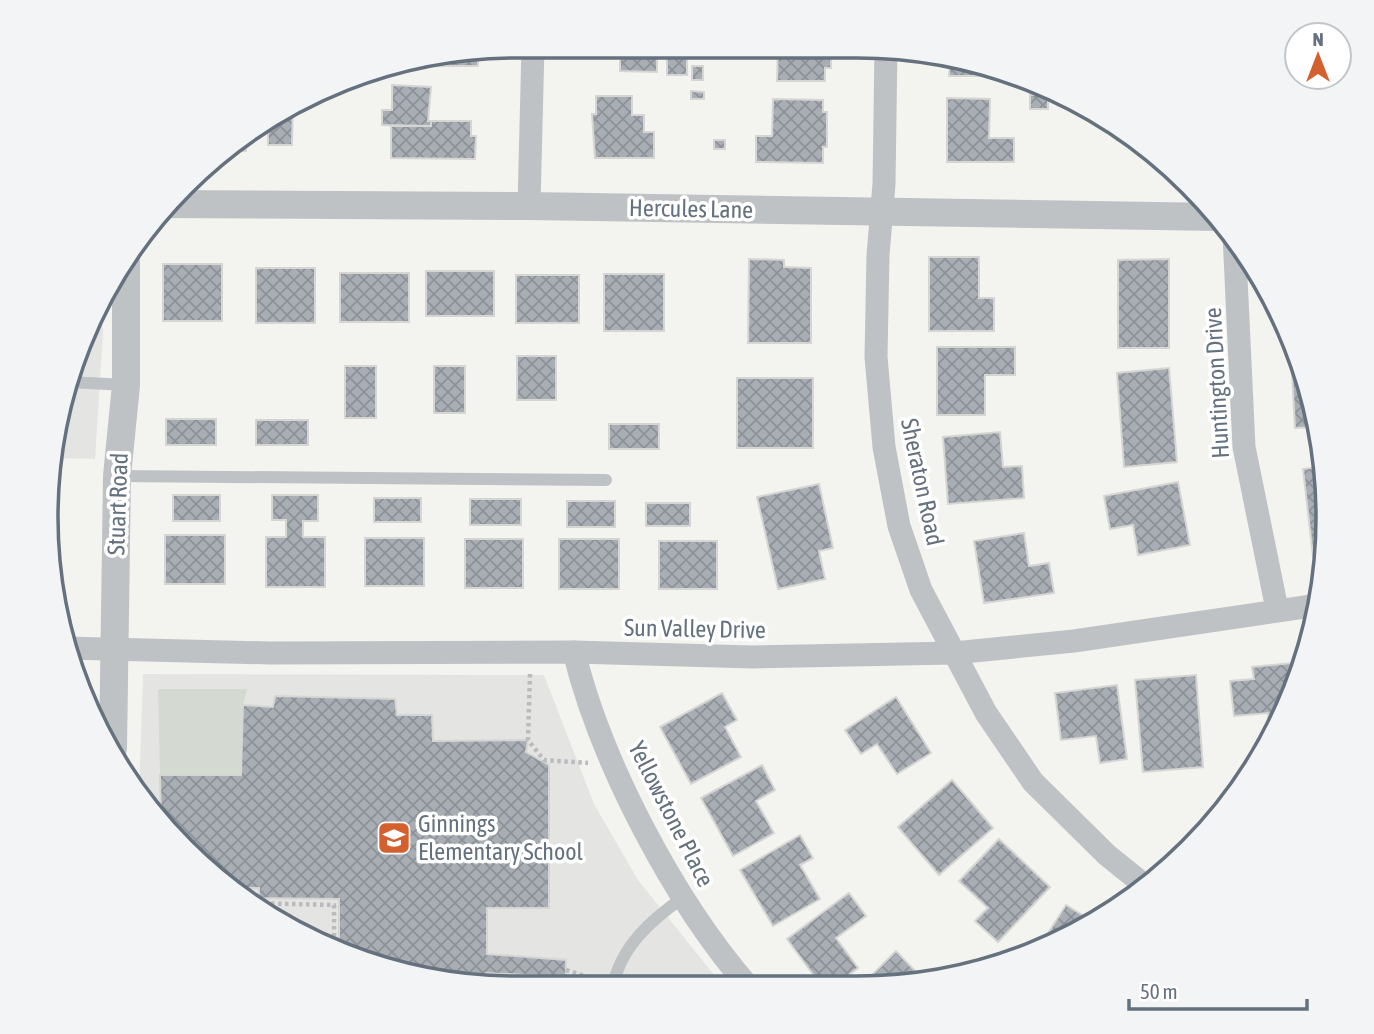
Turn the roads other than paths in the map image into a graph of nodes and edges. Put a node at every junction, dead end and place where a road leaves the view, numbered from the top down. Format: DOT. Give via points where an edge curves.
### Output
graph roads {
  1 [pos="533,58"];
  2 [pos="886,59"];
  3 [pos="181,204"];
  4 [pos="529,206"];
  5 [pos="882,212"];
  6 [pos="1204,217"];
  7 [pos="1235,256"];
  8 [pos="125,278"];
  9 [pos="78,382"];
  10 [pos="125,385"];
  11 [pos="117,476"];
  12 [pos="606,480"];
  13 [pos="1307,606"];
  14 [pos="1277,609"];
  15 [pos="77,648"];
  16 [pos="114,649"];
  17 [pos="574,652"];
  18 [pos="954,653"];
  19 [pos="113,736"];
  20 [pos="1138,880"];
  21 [pos="684,898"];
  22 [pos="618,976"];
  23 [pos="741,976"];
  1 -- 4 [label="street"];
  2 -- 5 [label="street, Sheraton Road"];
  3 -- 4 [label="street, Hercules Lane"];
  4 -- 5 [label="street, Hercules Lane"];
  5 -- 6 [label="street, Hercules Lane"];
  5 -- 18 [label="street, Sheraton Road" via="876,357 884,447 904,539 921,590"];
  7 -- 14 [label="street, Huntington Drive" via="1244,447"];
  8 -- 10 [label="street, Stuart Road"];
  9 -- 10 [label="lane"];
  10 -- 11 [label="street, Stuart Road"];
  11 -- 12 [label="lane"];
  11 -- 16 [label="street, Stuart Road"];
  13 -- 14 [label="street, Sun Valley Drive"];
  14 -- 18 [label="street, Sun Valley Drive" via="1074,641"];
  15 -- 16 [label="street, Sun Valley Drive"];
  16 -- 17 [label="street, Sun Valley Drive"];
  16 -- 19 [label="street, Stuart Road"];
  17 -- 18 [label="street, Sun Valley Drive" via="752,657"];
  17 -- 21 [label="street, Yellowstone Place" via="584,692 634,808"];
  18 -- 20 [label="street, Sheraton Road" via="986,713 1033,782"];
  21 -- 22 [label="lane" via="633,941"];
  21 -- 23 [label="street, Yellowstone Place"];
}
